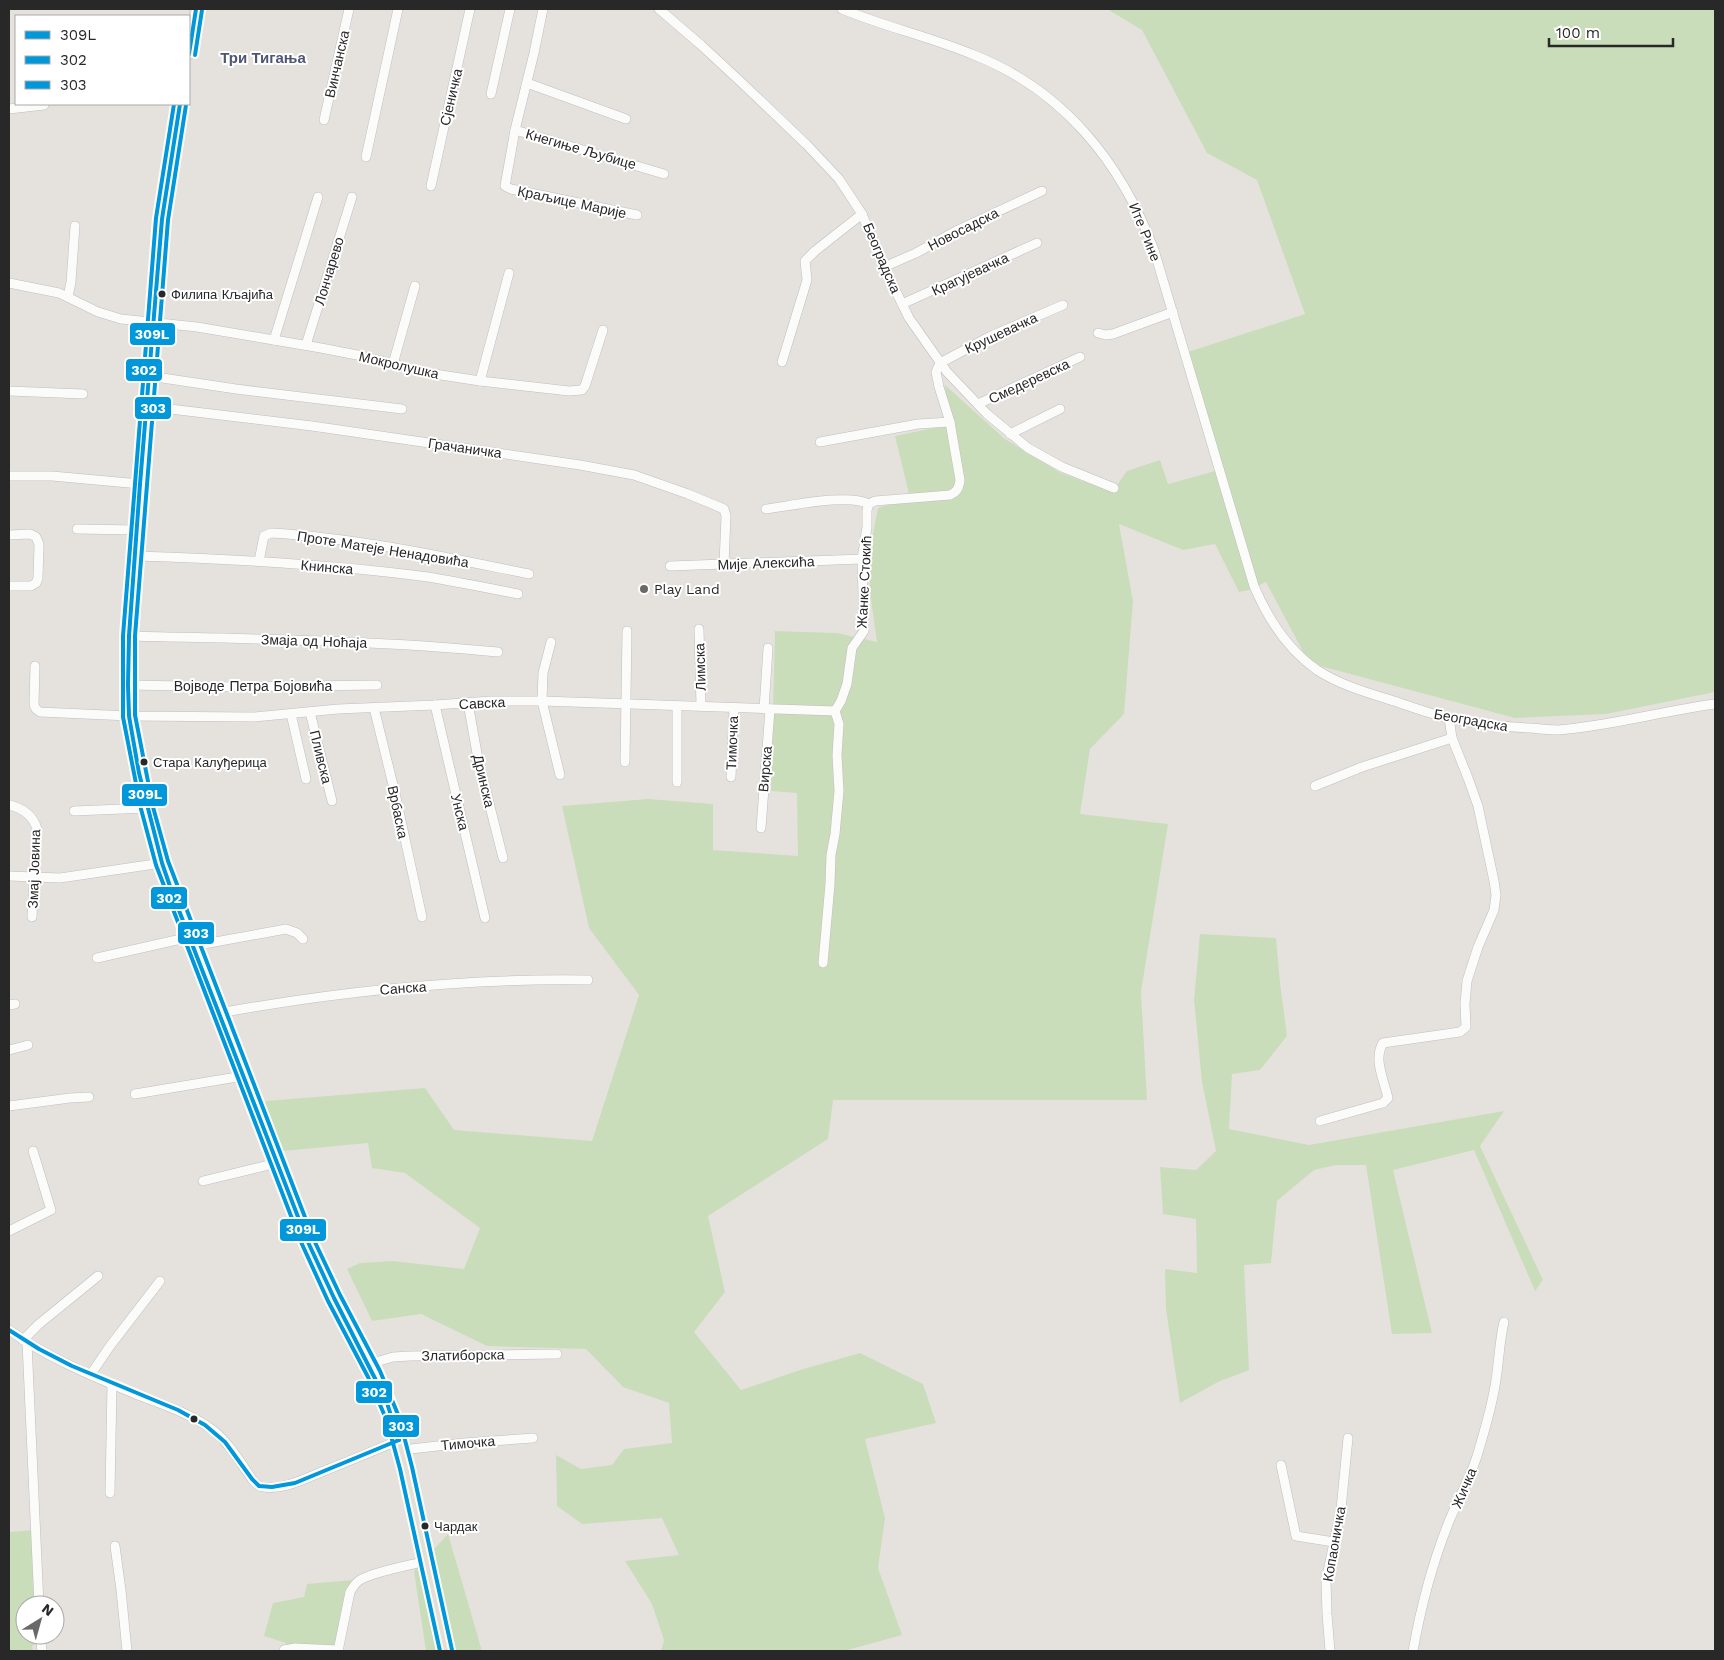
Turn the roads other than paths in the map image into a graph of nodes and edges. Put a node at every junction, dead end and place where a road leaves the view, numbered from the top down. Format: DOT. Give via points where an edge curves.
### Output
graph roads {
  1 [pos="196,9"];
  2 [pos="349,9"];
  3 [pos="398,9"];
  4 [pos="470,9"];
  5 [pos="510,9"];
  6 [pos="543,9"];
  7 [pos="659,9"];
  8 [pos="842,9"];
  9 [pos="190,48"];
  10 [pos="527,83"];
  11 [pos="491,94"];
  12 [pos="44,105"];
  13 [pos="180,105"];
  14 [pos="9,109"];
  15 [pos="324,120"];
  16 [pos="626,120"];
  17 [pos="515,130"];
  18 [pos="366,157"];
  19 [pos="664,174"];
  20 [pos="431,186"];
  21 [pos="1042,191"];
  22 [pos="318,197"];
  23 [pos="352,197"];
  24 [pos="862,214"];
  25 [pos="637,215"];
  26 [pos="74,226"];
  27 [pos="1037,243"];
  28 [pos="884,268"];
  29 [pos="509,273"];
  30 [pos="9,283"];
  31 [pos="416,286"];
  32 [pos="68,297"];
  33 [pos="902,304"];
  34 [pos="1063,305"];
  35 [pos="1172,312"];
  36 [pos="154,323"];
  37 [pos="603,330"];
  38 [pos="1098,333"];
  39 [pos="274,340"];
  40 [pos="306,345"];
  41 [pos="1080,357"];
  42 [pos="782,362"];
  43 [pos="940,363"];
  44 [pos="393,364"];
  45 [pos="149,376"];
  46 [pos="480,381"];
  47 [pos="9,391"];
  48 [pos="83,394"];
  49 [pos="978,404"];
  50 [pos="145,406"];
  51 [pos="402,409"];
  52 [pos="1060,409"];
  53 [pos="950,422"];
  54 [pos="1010,434"];
  55 [pos="820,442"];
  56 [pos="9,476"];
  57 [pos="140,484"];
  58 [pos="1114,488"];
  59 [pos="869,504"];
  60 [pos="766,509"];
  61 [pos="77,529"];
  62 [pos="136,530"];
  63 [pos="9,535"];
  64 [pos="135,556"];
  65 [pos="862,559"];
  66 [pos="259,561"];
  67 [pos="724,564"];
  68 [pos="670,566"];
  69 [pos="529,574"];
  70 [pos="9,586"];
  71 [pos="518,594"];
  72 [pos="1263,606"];
  73 [pos="699,629"];
  74 [pos="626,631"];
  75 [pos="129,636"];
  76 [pos="551,642"];
  77 [pos="768,648"];
  78 [pos="498,652"];
  79 [pos="35,666"];
  80 [pos="128,685"];
  81 [pos="377,685"];
  82 [pos="542,701"];
  83 [pos="468,703"];
  84 [pos="1715,704"];
  85 [pos="435,705"];
  86 [pos="626,705"];
  87 [pos="677,706"];
  88 [pos="701,706"];
  89 [pos="374,708"];
  90 [pos="734,708"];
  91 [pos="767,709"];
  92 [pos="835,711"];
  93 [pos="310,712"];
  94 [pos="291,714"];
  95 [pos="129,716"];
  96 [pos="1449,718"];
  97 [pos="1452,738"];
  98 [pos="625,762"];
  99 [pos="560,776"];
  100 [pos="731,777"];
  101 [pos="306,779"];
  102 [pos="677,782"];
  103 [pos="1315,786"];
  104 [pos="332,801"];
  105 [pos="9,805"];
  106 [pos="147,808"];
  107 [pos="74,811"];
  108 [pos="761,828"];
  109 [pos="502,858"];
  110 [pos="162,863"];
  111 [pos="9,876"];
  112 [pos="35,877"];
  113 [pos="32,917"];
  114 [pos="422,917"];
  115 [pos="485,918"];
  116 [pos="303,939"];
  117 [pos="191,942"];
  118 [pos="97,958"];
  119 [pos="823,963"];
  120 [pos="588,980"];
  121 [pos="219,1013"];
  122 [pos="28,1045"];
  123 [pos="9,1050"];
  124 [pos="244,1076"];
  125 [pos="135,1094"];
  126 [pos="89,1097"];
  127 [pos="9,1106"];
  128 [pos="1320,1121"];
  129 [pos="34,1151"];
  130 [pos="277,1163"];
  131 [pos="203,1182"];
  132 [pos="9,1231"];
  133 [pos="98,1276"];
  134 [pos="160,1281"];
  135 [pos="1504,1322"];
  136 [pos="9,1330"];
  137 [pos="25,1342"];
  138 [pos="557,1354"];
  139 [pos="369,1364"];
  140 [pos="92,1374"];
  141 [pos="112,1384"];
  142 [pos="534,1438"];
  143 [pos="1348,1438"];
  144 [pos="401,1445"];
  145 [pos="1281,1465"];
  146 [pos="110,1493"];
  147 [pos="1334,1542"];
  148 [pos="115,1546"];
  149 [pos="426,1561"];
  150 [pos="38,1595"];
  151 [pos="284,1650"];
  152 [pos="127,1651"];
  153 [pos="338,1651"];
  154 [pos="446,1651"];
  155 [pos="1330,1651"];
  156 [pos="1414,1651"];
  1 -- 9 [label="main road"];
  2 -- 15 [label="street, Винчанска"];
  3 -- 18 [label="street"];
  4 -- 20 [label="street, Сјеничка"];
  5 -- 11 [label="street"];
  6 -- 10 [label="street, Кнегиње Љубице"];
  7 -- 24 [label="street, Београдска" via="702,45 807,145 838,179"];
  8 -- 35 [label="street, Ите Рине" via="983,59 1016,75 1052,100 1092,140 1127,191 1149,236"];
  10 -- 16 [label="street"];
  10 -- 17 [label="street, Кнегиње Љубице"];
  12 -- 14 [label="street"];
  13 -- 36 [label="main road" via="162,219"];
  17 -- 19 [label="street, Кнегиње Љубице"];
  17 -- 25 [label="street, Краљице Марије" via="504,184 507,188"];
  21 -- 28 [label="street, Новосадска"];
  22 -- 39 [label="street"];
  23 -- 40 [label="street, Лончарево"];
  24 -- 28 [label="street, Београдска"];
  24 -- 42 [label="street" via="805,261 807,280"];
  26 -- 32 [label="street"];
  27 -- 33 [label="street, Крагујевачка"];
  28 -- 33 [label="street, Београдска"];
  29 -- 46 [label="street"];
  30 -- 32 [label="street" via="41,288"];
  31 -- 44 [label="street"];
  32 -- 36 [label="street" via="105,315"];
  33 -- 43 [label="street, Београдска"];
  34 -- 43 [label="street, Крушевачка" via="991,336"];
  35 -- 38 [label="street" via="1113,334"];
  35 -- 72 [label="street, Ите Рине" via="1254,586"];
  36 -- 39 [label="street, Мокролушка"];
  36 -- 45 [label="main road"];
  37 -- 46 [label="street, Мокролушка" via="582,390"];
  39 -- 40 [label="street, Мокролушка"];
  40 -- 44 [label="street, Мокролушка"];
  41 -- 49 [label="street, Смедеревска"];
  43 -- 49 [label="street, Београдска"];
  43 -- 53 [label="street" via="936,372"];
  44 -- 46 [label="street, Мокролушка"];
  45 -- 50 [label="main road"];
  45 -- 51 [label="street"];
  47 -- 48 [label="street"];
  49 -- 54 [label="street, Београдска"];
  50 -- 57 [label="main road"];
  50 -- 67 [label="street, Грачаничка" via="473,448 634,475 724,509"];
  52 -- 54 [label="street"];
  53 -- 55 [label="street" via="918,424"];
  53 -- 59 [label="street" via="960,480 956,491 950,495"];
  54 -- 58 [label="street, Београдска" via="1062,468"];
  56 -- 57 [label="street" via="52,476"];
  57 -- 62 [label="main road"];
  59 -- 60 [label="street" via="863,501 829,501"];
  59 -- 65 [label="street, Жанке Стокић"];
  61 -- 62 [label="street"];
  62 -- 64 [label="main road"];
  63 -- 70 [label="street" via="30,534 39,544 36,583"];
  64 -- 66 [label="street, Книнска"];
  64 -- 75 [label="main road"];
  65 -- 67 [label="street, Мије Алексића"];
  65 -- 92 [label="street, Жанке Стокић" via="864,631 852,648 847,684"];
  66 -- 69 [label="street, Проте Матеје Ненадовића" via="264,536 271,533 334,539"];
  66 -- 71 [label="street, Книнска" via="429,577"];
  67 -- 68 [label="street, Мије Алексића"];
  72 -- 96 [label="street, Београдска" via="1291,647 1330,678"];
  73 -- 88 [label="street, Лимска"];
  74 -- 86 [label="street"];
  75 -- 78 [label="street, Змаја од Ноћаја" via="313,640"];
  75 -- 80 [label="main road"];
  76 -- 82 [label="street" via="543,673"];
  77 -- 91 [label="street, Вирска"];
  79 -- 95 [label="street, Савска" via="34,705 39,711"];
  80 -- 81 [label="street, Војводе Петра Бојовића"];
  80 -- 95 [label="main road"];
  82 -- 83 [label="street, Савска"];
  82 -- 86 [label="street, Савска"];
  82 -- 99 [label="street"];
  83 -- 85 [label="street, Савска"];
  83 -- 109 [label="street, Дринска"];
  84 -- 96 [label="street, Београдска" via="1614,724 1556,730 1504,727"];
  85 -- 89 [label="street, Савска"];
  85 -- 115 [label="street, Унска"];
  86 -- 87 [label="street, Савска"];
  86 -- 98 [label="street"];
  87 -- 88 [label="street, Савска"];
  87 -- 102 [label="street"];
  88 -- 90 [label="street, Савска"];
  89 -- 93 [label="street, Савска"];
  89 -- 114 [label="street, Врбаска"];
  90 -- 91 [label="street, Савска"];
  90 -- 100 [label="street, Тимочка"];
  91 -- 92 [label="street, Савска"];
  91 -- 108 [label="street, Вирска"];
  92 -- 119 [label="street" via="839,724 839,791"];
  93 -- 94 [label="street, Савска"];
  93 -- 104 [label="street, Пливска"];
  94 -- 95 [label="street, Савска" via="254,717"];
  94 -- 101 [label="street"];
  95 -- 106 [label="main road"];
  96 -- 97 [label="street"];
  97 -- 103 [label="street"];
  97 -- 128 [label="street" via="1478,806 1496,895 1494,910 1467,981 1466,1027 1460,1032 1383,1043 1378,1057 1388,1098 1383,1103"];
  105 -- 112 [label="street, Змај Јовина" via="28,813 34,820 37,829"];
  106 -- 107 [label="street"];
  106 -- 110 [label="main road"];
  110 -- 112 [label="street" via="60,878"];
  110 -- 117 [label="main road"];
  111 -- 112 [label="street"];
  112 -- 113 [label="street, Змај Јовина"];
  116 -- 117 [label="street" via="286,929"];
  117 -- 118 [label="street"];
  117 -- 121 [label="main road"];
  120 -- 121 [label="street, Санска" via="510,980 403,987"];
  121 -- 124 [label="main road"];
  122 -- 123 [label="street"];
  124 -- 125 [label="street"];
  124 -- 130 [label="main road"];
  126 -- 127 [label="street"];
  129 -- 132 [label="street" via="51,1210"];
  130 -- 131 [label="street"];
  130 -- 139 [label="main road" via="320,1269"];
  133 -- 137 [label="street" via="39,1324"];
  134 -- 140 [label="street"];
  135 -- 156 [label="street, Жичка" via="1495,1386 1478,1454 1437,1554"];
  136 -- 137 [label="street, Тимочка"];
  137 -- 140 [label="street, Тимочка"];
  137 -- 150 [label="street"];
  138 -- 139 [label="street, Златиборска" via="410,1356"];
  139 -- 144 [label="main road" via="386,1400"];
  140 -- 141 [label="street, Тимочка"];
  141 -- 144 [label="street, Тимочка" via="202,1423 228,1444 256,1484 264,1487 275,1488"];
  141 -- 146 [label="street"];
  142 -- 144 [label="street, Тимочка"];
  143 -- 147 [label="street, Копаоничка" via="1341,1509"];
  144 -- 149 [label="main road"];
  145 -- 147 [label="street" via="1296,1536"];
  147 -- 155 [label="street, Копаоничка" via="1326,1581"];
  148 -- 152 [label="street"];
  149 -- 153 [label="street" via="371,1575 354,1585"];
  149 -- 154 [label="main road"];
  151 -- 153 [label="street"];
}
